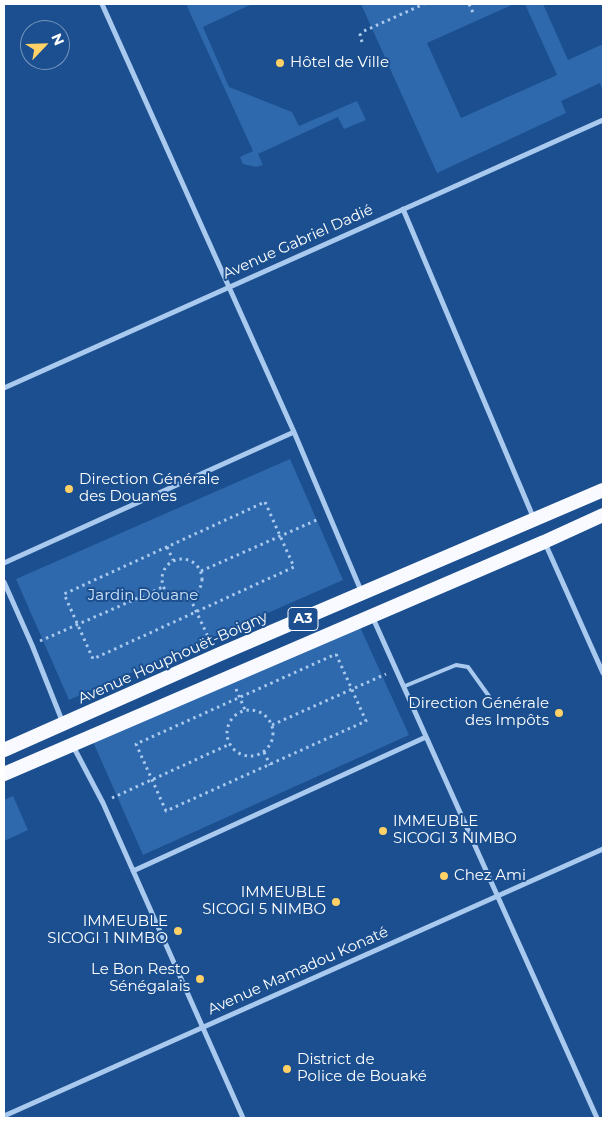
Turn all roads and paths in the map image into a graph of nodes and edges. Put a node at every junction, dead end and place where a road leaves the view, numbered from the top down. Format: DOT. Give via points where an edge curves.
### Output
graph roads {
  1 [pos="102,4"];
  2 [pos="424,4"];
  3 [pos="469,4"];
  4 [pos="474,15"];
  5 [pos="362,42"];
  6 [pos="603,120"];
  7 [pos="403,209"];
  8 [pos="228,287"];
  9 [pos="4,388"];
  10 [pos="294,432"];
  11 [pos="603,490"];
  12 [pos="328,515"];
  13 [pos="603,515"];
  14 [pos="535,520"];
  15 [pos="280,536"];
  16 [pos="544,542"];
  17 [pos="167,546"];
  18 [pos="173,560"];
  19 [pos="4,563"];
  20 [pos="202,571"];
  21 [pos="4,582"];
  22 [pos="163,587"];
  23 [pos="363,594"];
  24 [pos="190,598"];
  25 [pos="196,612"];
  26 [pos="372,615"];
  27 [pos="78,625"];
  28 [pos="32,645"];
  29 [pos="216,656"];
  30 [pos="397,668"];
  31 [pos="603,672"];
  32 [pos="404,686"];
  33 [pos="351,689"];
  34 [pos="491,699"];
  35 [pos="64,724"];
  36 [pos="272,725"];
  37 [pos="426,737"];
  38 [pos="72,744"];
  39 [pos="230,744"];
  40 [pos="4,750"];
  41 [pos="264,752"];
  42 [pos="270,765"];
  43 [pos="4,774"];
  44 [pos="152,780"];
  45 [pos="103,802"];
  46 [pos="603,849"];
  47 [pos="133,871"];
  48 [pos="498,896"];
  49 [pos="203,1028"];
  50 [pos="4,1116"];
  51 [pos="243,1118"];
  52 [pos="597,1118"];
  1 -- 8 [label="street"];
  2 -- 5 [label="path" via="364,31 360,35"];
  3 -- 4 [label="path"];
  6 -- 7 [label="street, Avenue Gabriel Dadié"];
  7 -- 8 [label="street, Avenue Gabriel Dadié"];
  7 -- 14 [label="street"];
  8 -- 9 [label="street, Avenue Gabriel Dadié"];
  8 -- 10 [label="street"];
  10 -- 12 [label="street"];
  10 -- 19 [label="street"];
  11 -- 14 [label="highway, Avenue Houphouët-Boigny / A3"];
  12 -- 15 [label="path"];
  12 -- 23 [label="street"];
  13 -- 16 [label="highway, A3"];
  14 -- 23 [label="highway, Avenue Houphouët-Boigny / A3"];
  15 -- 17 [label="path" via="265,502"];
  15 -- 20 [label="path"];
  15 -- 25 [label="path" via="294,568"];
  16 -- 26 [label="highway, A3"];
  16 -- 31 [label="street"];
  17 -- 18 [label="path"];
  17 -- 27 [label="path" via="64,594"];
  18 -- 20 [label="path" via="184,558 194,562"];
  18 -- 22 [label="path" via="163,571"];
  20 -- 24 [label="path" via="202,586"];
  21 -- 28 [label="street"];
  22 -- 24 [label="path" via="170,595"];
  22 -- 27 [label="path"];
  23 -- 29 [label="highway, Avenue Houphouët-Boigny / A3"];
  24 -- 25 [label="path"];
  25 -- 27 [label="path" via="93,659"];
  25 -- 29 [label="path"];
  26 -- 30 [label="street"];
  26 -- 38 [label="highway, A3"];
  27 -- 28 [label="path"];
  28 -- 35 [label="street"];
  29 -- 35 [label="highway, Avenue Houphouët-Boigny / A3"];
  30 -- 32 [label="street"];
  30 -- 33 [label="path"];
  32 -- 34 [label="lane" via="456,665 468,667"];
  32 -- 37 [label="street"];
  33 -- 36 [label="path"];
  33 -- 42 [label="path" via="366,722"];
  33 -- 44 [label="path" via="336,654 136,744"];
  35 -- 40 [label="highway, Avenue Houphouët-Boigny / A3"];
  36 -- 39 [label="path" via="266,715 256,710 237,713 228,728"];
  36 -- 41 [label="path" via="274,735"];
  37 -- 47 [label="street"];
  37 -- 48 [label="street"];
  38 -- 43 [label="highway, A3"];
  38 -- 45 [label="street"];
  39 -- 41 [label="path" via="245,755 255,756"];
  39 -- 44 [label="path"];
  41 -- 42 [label="path"];
  42 -- 44 [label="path" via="166,811"];
  44 -- 45 [label="path"];
  45 -- 47 [label="street"];
  46 -- 48 [label="street, Avenue Mamadou Konaté"];
  47 -- 49 [label="street"];
  48 -- 49 [label="street, Avenue Mamadou Konaté"];
  48 -- 52 [label="street"];
  49 -- 50 [label="street, Avenue Mamadou Konaté"];
  49 -- 51 [label="street"];
}
